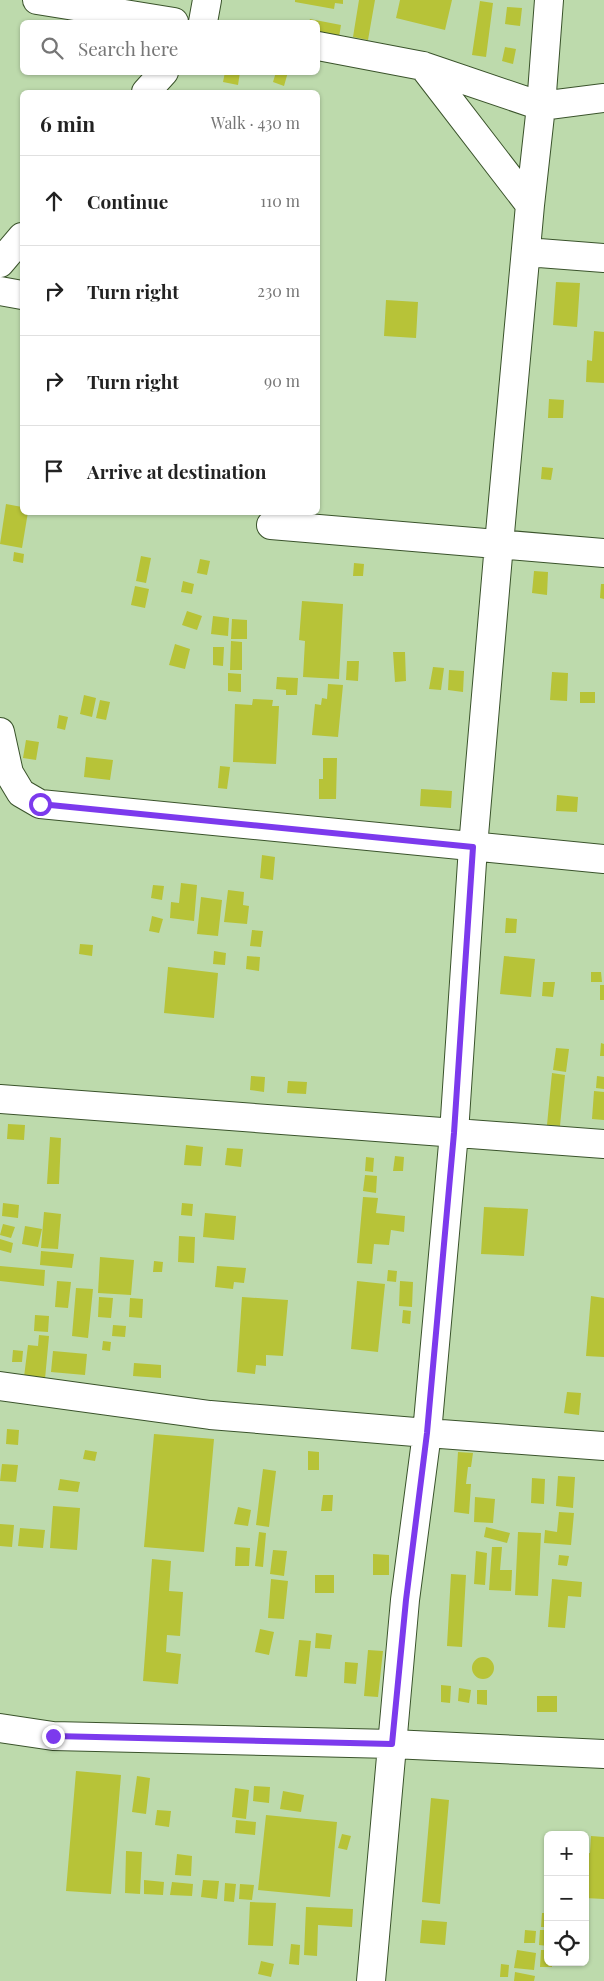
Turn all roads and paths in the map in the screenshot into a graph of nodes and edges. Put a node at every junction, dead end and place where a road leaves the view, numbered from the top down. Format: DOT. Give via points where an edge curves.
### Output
graph roads {
  1 [pos="37,0"];
  2 [pos="207,0"];
  3 [pos="549,0"];
  4 [pos="162,20"];
  5 [pos="203,20"];
  6 [pos="320,46"];
  7 [pos="423,66"];
  8 [pos="161,75"];
  9 [pos="148,90"];
  10 [pos="604,98"];
  11 [pos="541,106"];
  12 [pos="530,205"];
  13 [pos="20,239"];
  14 [pos="526,252"];
  15 [pos="604,258"];
  16 [pos="0,263"];
  17 [pos="0,291"];
  18 [pos="20,295"];
  19 [pos="271,525"];
  20 [pos="499,544"];
  21 [pos="604,553"];
  22 [pos="0,732"];
  23 [pos="473,847"];
  24 [pos="604,859"];
  25 [pos="0,1099"];
  26 [pos="454,1133"];
  27 [pos="604,1144"];
  28 [pos="0,1386"];
  29 [pos="427,1433"];
  30 [pos="604,1446"];
  31 [pos="0,1728"];
  32 [pos="392,1744"];
  33 [pos="604,1754"];
  34 [pos="371,1981"];
  1 -- 4 [label="street"];
  2 -- 5 [label="street"];
  3 -- 11 [label="street"];
  6 -- 7 [label="street"];
  7 -- 11 [label="street"];
  7 -- 12 [label="street"];
  8 -- 9 [label="street"];
  10 -- 11 [label="street"];
  11 -- 12 [label="street"];
  12 -- 14 [label="street"];
  13 -- 16 [label="street"];
  14 -- 15 [label="street"];
  14 -- 20 [label="street"];
  17 -- 18 [label="street"];
  19 -- 20 [label="street"];
  20 -- 21 [label="street"];
  20 -- 23 [label="street"];
  22 -- 23 [label="street" via="9,773 20,793 40,804"];
  23 -- 24 [label="street"];
  23 -- 26 [label="street"];
  25 -- 26 [label="street"];
  26 -- 27 [label="street"];
  26 -- 29 [label="street"];
  28 -- 29 [label="street" via="210,1415"];
  29 -- 30 [label="street"];
  29 -- 32 [label="street"];
  31 -- 32 [label="street" via="53,1736"];
  32 -- 33 [label="street"];
  32 -- 34 [label="street"];
}
